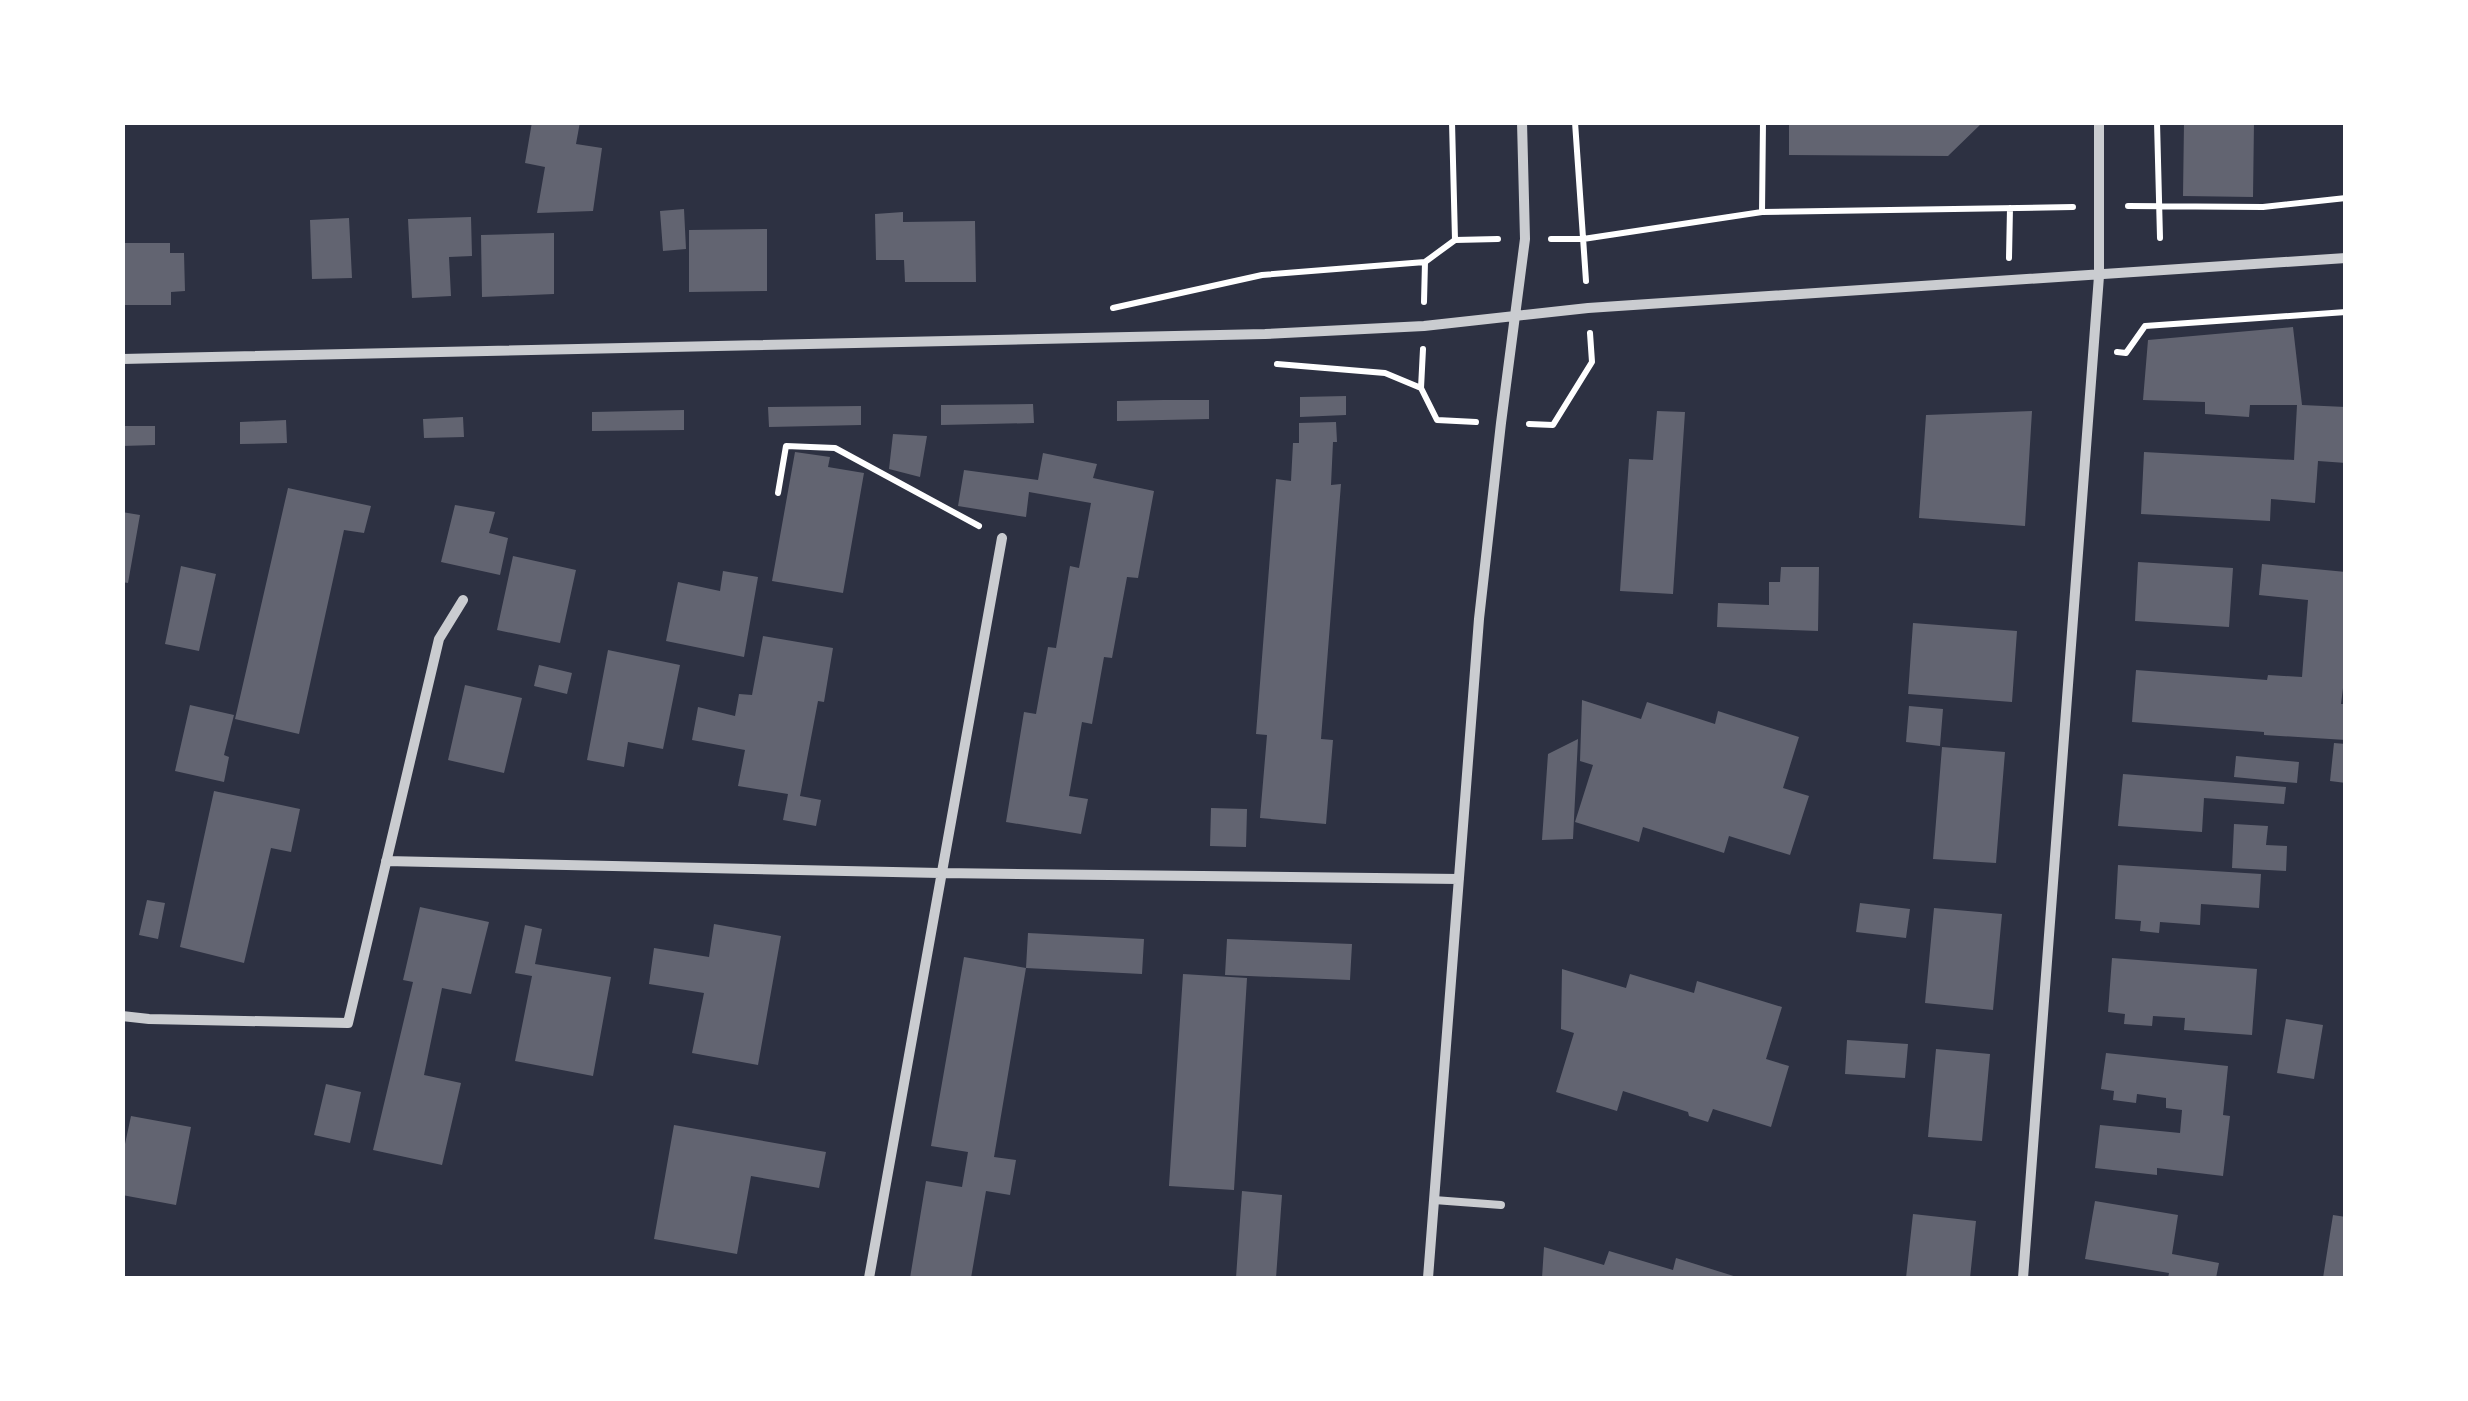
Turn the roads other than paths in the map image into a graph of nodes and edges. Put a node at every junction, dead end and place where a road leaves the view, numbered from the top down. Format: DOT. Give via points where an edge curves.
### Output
graph roads {
  1 [pos="1522,122"];
  2 [pos="2099,122"];
  3 [pos="2346,258"];
  4 [pos="2099,276"];
  5 [pos="1515,318"];
  6 [pos="122,360"];
  7 [pos="1002,538"];
  8 [pos="463,600"];
  9 [pos="386,861"];
  10 [pos="940,873"];
  11 [pos="1459,879"];
  12 [pos="122,1016"];
  13 [pos="1434,1200"];
  14 [pos="1500,1205"];
  15 [pos="869,1278"];
  16 [pos="1428,1278"];
  17 [pos="2023,1278"];
  1 -- 5 [label="street" via="1525,239"];
  2 -- 4 [label="street"];
  3 -- 4 [label="street"];
  4 -- 5 [label="street"];
  4 -- 17 [label="street"];
  5 -- 6 [label="street" via="1264,334"];
  5 -- 11 [label="street" via="1479,619"];
  7 -- 10 [label="street"];
  8 -- 9 [label="street" via="439,640"];
  9 -- 10 [label="street"];
  9 -- 12 [label="street" via="348,1023"];
  10 -- 11 [label="street"];
  10 -- 15 [label="street"];
  11 -- 13 [label="street"];
  13 -- 14 [label="lane"];
  13 -- 16 [label="street"];
}
